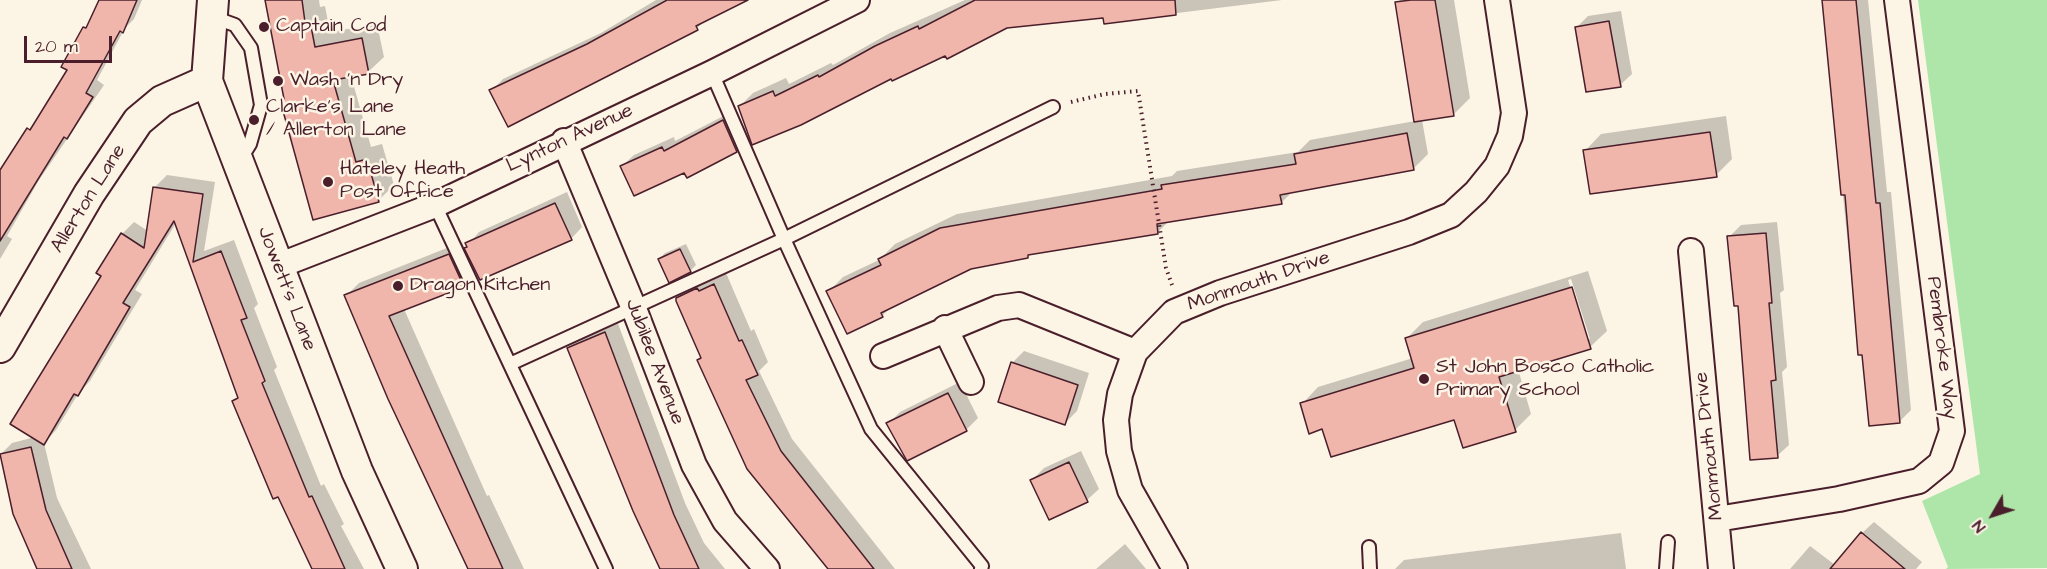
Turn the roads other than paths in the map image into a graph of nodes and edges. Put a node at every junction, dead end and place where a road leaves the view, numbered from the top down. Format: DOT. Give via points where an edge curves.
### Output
graph roads {
  1 [pos="857,0"];
  2 [pos="1497,0"];
  3 [pos="1897,0"];
  4 [pos="212,9"];
  5 [pos="712,73"];
  6 [pos="207,81"];
  7 [pos="1053,107"];
  8 [pos="564,141"];
  9 [pos="239,163"];
  10 [pos="435,205"];
  11 [pos="784,239"];
  12 [pos="1690,251"];
  13 [pos="278,266"];
  14 [pos="633,306"];
  15 [pos="945,328"];
  16 [pos="0,347"];
  17 [pos="1135,352"];
  18 [pos="883,356"];
  19 [pos="510,364"];
  20 [pos="970,382"];
  21 [pos="1717,519"];
  22 [pos="1668,542"];
  23 [pos="1369,547"];
  24 [pos="402,569"];
  25 [pos="606,569"];
  26 [pos="767,569"];
  27 [pos="981,569"];
  28 [pos="1175,569"];
  29 [pos="1370,569"];
  30 [pos="1666,569"];
  31 [pos="1720,569"];
  1 -- 5 [label="street, Lynton Avenue"];
  2 -- 17 [label="street, Monmouth Drive" via="1514,113 1510,136 1497,166 1476,192 1451,215 1409,232 1174,312"];
  3 -- 21 [label="street, Pembroke Way" via="1952,431 1941,463 1919,481"];
  4 -- 6 [label="street, Jowett's Lane"];
  4 -- 9 [label="lane" via="235,25 251,48 261,105 250,144"];
  5 -- 8 [label="street, Lynton Avenue"];
  5 -- 11 [label="lane"];
  6 -- 9 [label="street, Jowett's Lane"];
  6 -- 16 [label="street, Allerton Lane" via="162,101 138,121 89,195"];
  7 -- 11 [label="lane"];
  8 -- 10 [label="street, Lynton Avenue"];
  8 -- 14 [label="street, Jubilee Avenue"];
  9 -- 13 [label="street, Jowett's Lane"];
  10 -- 13 [label="street, Lynton Avenue"];
  10 -- 19 [label="lane"];
  11 -- 14 [label="lane"];
  11 -- 27 [label="lane" via="871,429"];
  12 -- 21 [label="street, Monmouth Drive"];
  13 -- 24 [label="street, Jowett's Lane" via="357,471"];
  14 -- 19 [label="lane"];
  14 -- 26 [label="street, Jubilee Avenue" via="694,465 725,521"];
  15 -- 17 [label="street" via="998,308 1019,305"];
  15 -- 18 [label="street"];
  15 -- 20 [label="street"];
  17 -- 28 [label="street, Monmouth Drive" via="1120,394 1116,420 1119,451 1130,490"];
  19 -- 25 [label="lane"];
  21 -- 31 [label="street, Monmouth Drive"];
  22 -- 30 [label="lane"];
  23 -- 29 [label="lane"];
}
